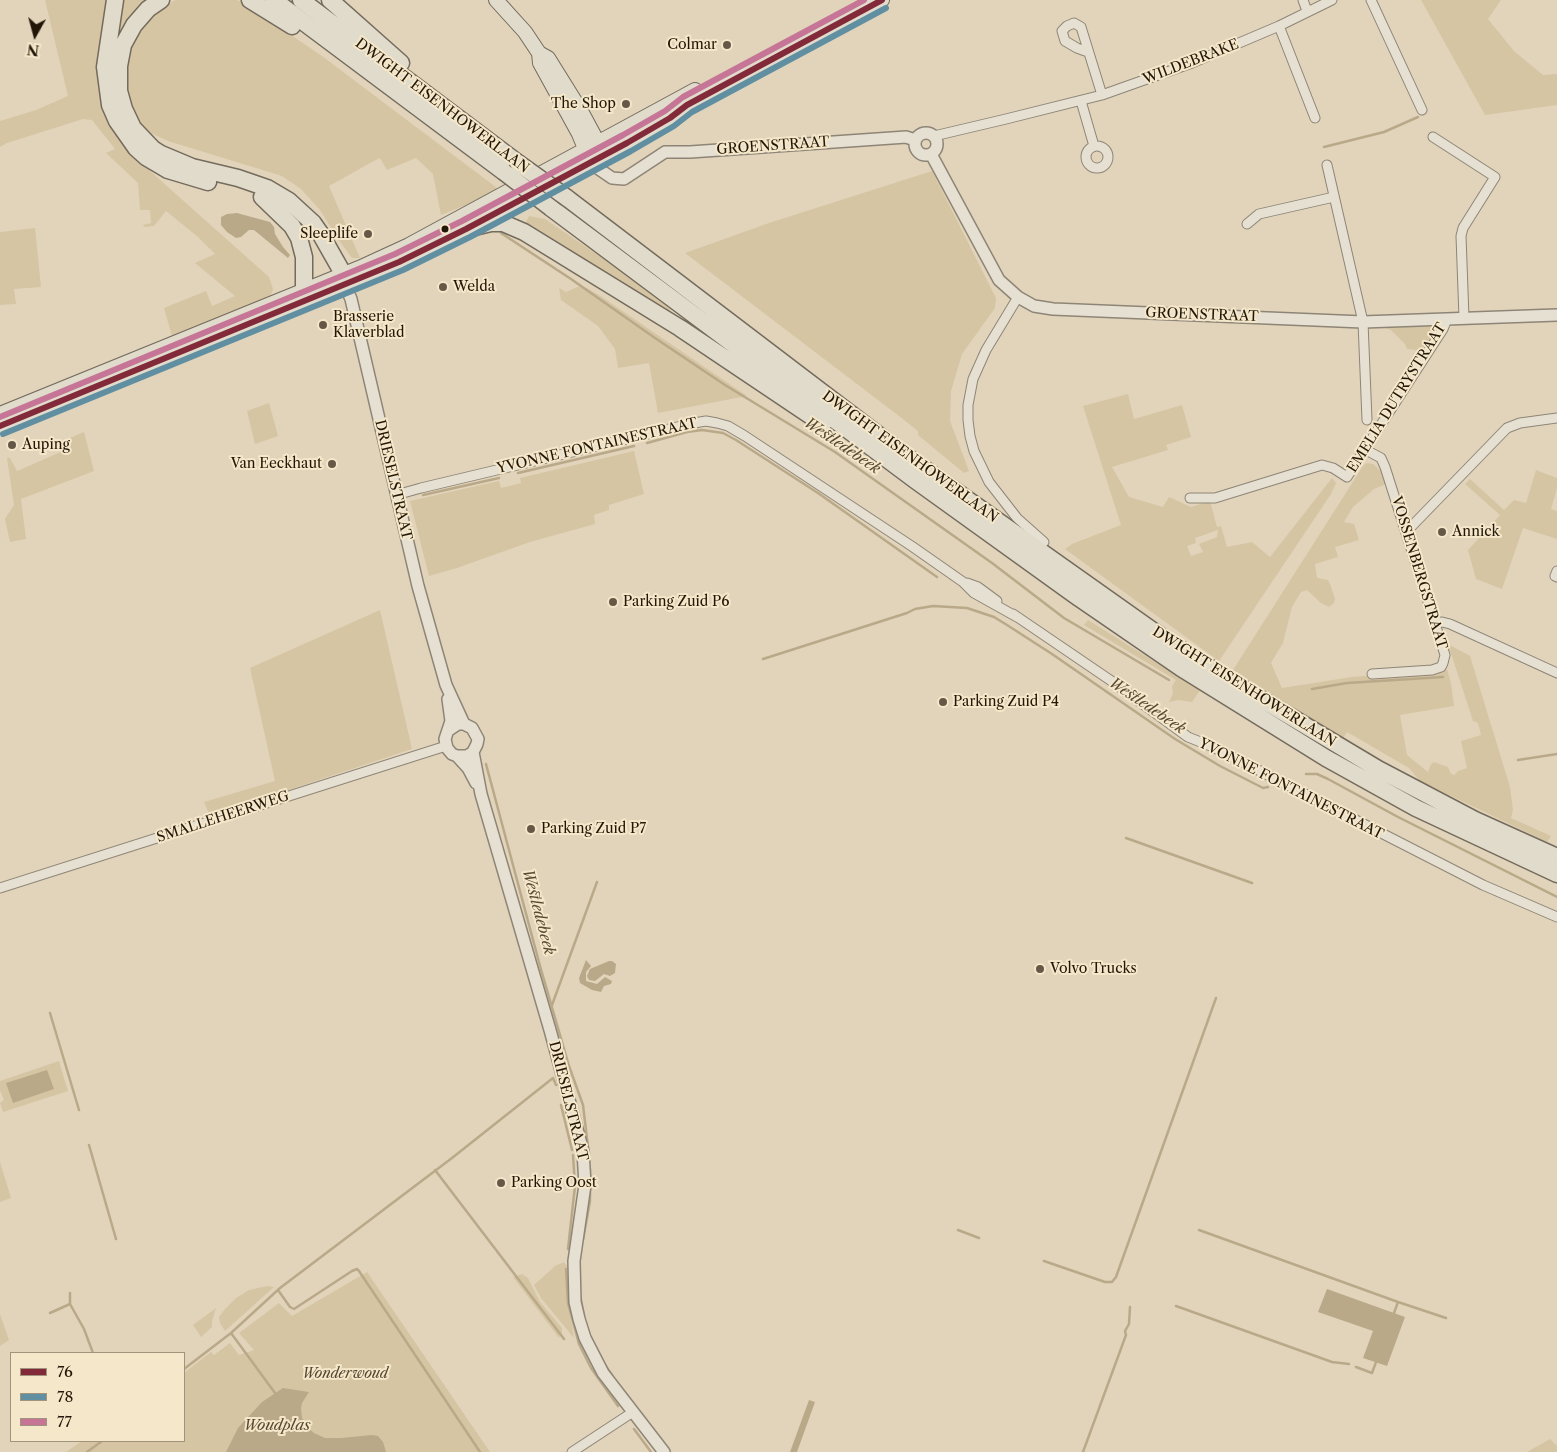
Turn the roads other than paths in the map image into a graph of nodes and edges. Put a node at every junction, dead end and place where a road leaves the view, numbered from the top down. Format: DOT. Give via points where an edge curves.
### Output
graph roads {
  1 [pos="115,0"];
  2 [pos="161,0"];
  3 [pos="250,0"];
  4 [pos="274,0"];
  5 [pos="301,0"];
  6 [pos="330,0"];
  7 [pos="496,0"];
  8 [pos="863,0"];
  9 [pos="882,0"];
  10 [pos="1303,0"];
  11 [pos="1332,0"];
  12 [pos="1371,0"];
  13 [pos="1308,11"];
  14 [pos="1279,26"];
  15 [pos="1088,52"];
  16 [pos="346,55"];
  17 [pos="1102,95"];
  18 [pos="1081,101"];
  19 [pos="446,110"];
  20 [pos="1422,110"];
  21 [pos="1315,118"];
  22 [pos="934,136"];
  23 [pos="1433,136"];
  24 [pos="915,140"];
  25 [pos="1094,146"];
  26 [pos="594,152"];
  27 [pos="931,154"];
  28 [pos="1327,165"];
  29 [pos="262,197"];
  30 [pos="1334,197"];
  31 [pos="1247,224"];
  32 [pos="466,229"];
  33 [pos="343,281"];
  34 [pos="304,291"];
  35 [pos="1018,297"];
  36 [pos="1557,316"];
  37 [pos="1464,318"];
  38 [pos="1447,319"];
  39 [pos="1363,322"];
  40 [pos="173,349"];
  41 [pos="10,414"];
  42 [pos="1557,418"];
  43 [pos="1367,420"];
  44 [pos="0,426"];
  45 [pos="1366,450"];
  46 [pos="915,480"];
  47 [pos="396,495"];
  48 [pos="1190,498"];
  49 [pos="1406,531"];
  50 [pos="1044,542"];
  51 [pos="1557,571"];
  52 [pos="1557,577"];
  53 [pos="1436,623"];
  54 [pos="1557,673"];
  55 [pos="1372,674"];
  56 [pos="446,685"];
  57 [pos="464,724"];
  58 [pos="449,730"];
  59 [pos="446,746"];
  60 [pos="473,752"];
  61 [pos="458,756"];
  62 [pos="481,794"];
  63 [pos="1557,857"];
  64 [pos="1557,874"];
  65 [pos="0,888"];
  66 [pos="1557,917"];
  67 [pos="632,1412"];
  68 [pos="572,1452"];
  69 [pos="664,1452"];
  1 -- 29 [label="highway" via="106,67 107,88 117,121 136,148 168,170"];
  2 -- 33 [label="highway" via="134,25 123,45 119,66 120,91 133,128 161,154 267,188 289,201 320,233 341,270"];
  3 -- 16 [label="highway" via="318,44"];
  4 -- 16 [label="highway, DWIGHT EISENHOWERLAAN"];
  5 -- 19 [label="highway, DWIGHT EISENHOWERLAAN"];
  6 -- 19 [label="highway" via="424,84"];
  7 -- 26 [label="main road" via="539,53 540,63 579,134"];
  8 -- 26 [label="main road"];
  9 -- 26 [label="main road" via="687,105 670,118"];
  10 -- 13 [label="street"];
  11 -- 13 [label="street, WILDEBRAKE"];
  12 -- 20 [label="street"];
  13 -- 14 [label="street, WILDEBRAKE"];
  14 -- 17 [label="street, WILDEBRAKE" via="1192,63"];
  14 -- 21 [label="street"];
  15 -- 17 [label="street"];
  16 -- 46 [label="highway, DWIGHT EISENHOWERLAAN, bridge"];
  17 -- 18 [label="street, WILDEBRAKE"];
  18 -- 22 [label="street, WILDEBRAKE"];
  18 -- 25 [label="street"];
  19 -- 63 [label="highway, DWIGHT EISENHOWERLAAN, bridge" via="906,456 1163,638 1378,769 1475,820"];
  22 -- 24 [label="street" via="924,133"];
  22 -- 27 [label="street" via="938,146"];
  23 -- 37 [label="street" via="1495,177 1461,236"];
  24 -- 26 [label="street, GROENSTRAAT" via="906,137 666,152 624,179 612,178 597,168"];
  24 -- 27 [label="street" via="917,152"];
  26 -- 32 [label="main road"];
  26 -- 33 [label="main road"];
  27 -- 35 [label="street, GROENSTRAAT" via="999,280"];
  28 -- 30 [label="street, EMELIA DUTRYSTRAAT"];
  29 -- 33 [label="highway" via="294,216"];
  29 -- 34 [label="highway" via="292,226 299,238 304,257"];
  30 -- 31 [label="street" via="1259,214"];
  30 -- 39 [label="street, EMELIA DUTRYSTRAAT"];
  32 -- 33 [label="main road" via="399,262"];
  32 -- 46 [label="highway" via="503,223 524,232 680,328 852,444"];
  33 -- 34 [label="main road"];
  33 -- 40 [label="main road"];
  33 -- 47 [label="street, DRIESELSTRAAT" via="351,299"];
  34 -- 40 [label="main road"];
  35 -- 39 [label="street, GROENSTRAAT" via="1034,306 1053,309"];
  35 -- 50 [label="street" via="986,350 973,379 968,420 974,450 989,482 1017,518"];
  36 -- 37 [label="street, GROENSTRAAT"];
  37 -- 38 [label="street, GROENSTRAAT"];
  38 -- 39 [label="street, GROENSTRAAT"];
  38 -- 45 [label="street, EMELIA DUTRYSTRAAT"];
  39 -- 43 [label="street, EMELIA DUTRYSTRAAT"];
  40 -- 41 [label="main road"];
  41 -- 44 [label="main road"];
  42 -- 49 [label="street" via="1507,428"];
  45 -- 48 [label="street, EMELIA DUTRYSTRAAT" via="1347,478 1322,465 1215,498"];
  45 -- 49 [label="street, VOSSENBERGSTRAAT" via="1381,458"];
  46 -- 64 [label="highway, DWIGHT EISENHOWERLAAN" via="1181,668 1326,758 1416,808"];
  47 -- 56 [label="street, DRIESELSTRAAT"];
  47 -- 66 [label="street, YVONNE FONTAINESTRAAT" via="694,423 728,426 963,582 974,593 1017,617 1188,737 1483,885"];
  49 -- 53 [label="street, VOSSENBERGSTRAAT"];
  51 -- 52 [label="street"];
  53 -- 54 [label="street" via="1450,624"];
  53 -- 55 [label="street, VOSSENBERGSTRAAT" via="1445,655 1444,664 1432,670"];
  56 -- 57 [label="street, DRIESELSTRAAT"];
  56 -- 58 [label="street, DRIESELSTRAAT" via="451,721"];
  57 -- 58 [label="street"];
  57 -- 60 [label="street, DRIESELSTRAAT" via="477,735"];
  58 -- 59 [label="street, DRIESELSTRAAT"];
  59 -- 61 [label="street, DRIESELSTRAAT"];
  59 -- 65 [label="street, SMALLEHEERWEG"];
  60 -- 61 [label="street"];
  60 -- 62 [label="street, DRIESELSTRAAT"];
  61 -- 62 [label="street, DRIESELSTRAAT" via="472,773"];
  62 -- 67 [label="street, DRIESELSTRAAT" via="583,1151 585,1185 574,1261 579,1320 594,1358"];
  67 -- 68 [label="street"];
  67 -- 69 [label="street, DRIESELSTRAAT"];
}
